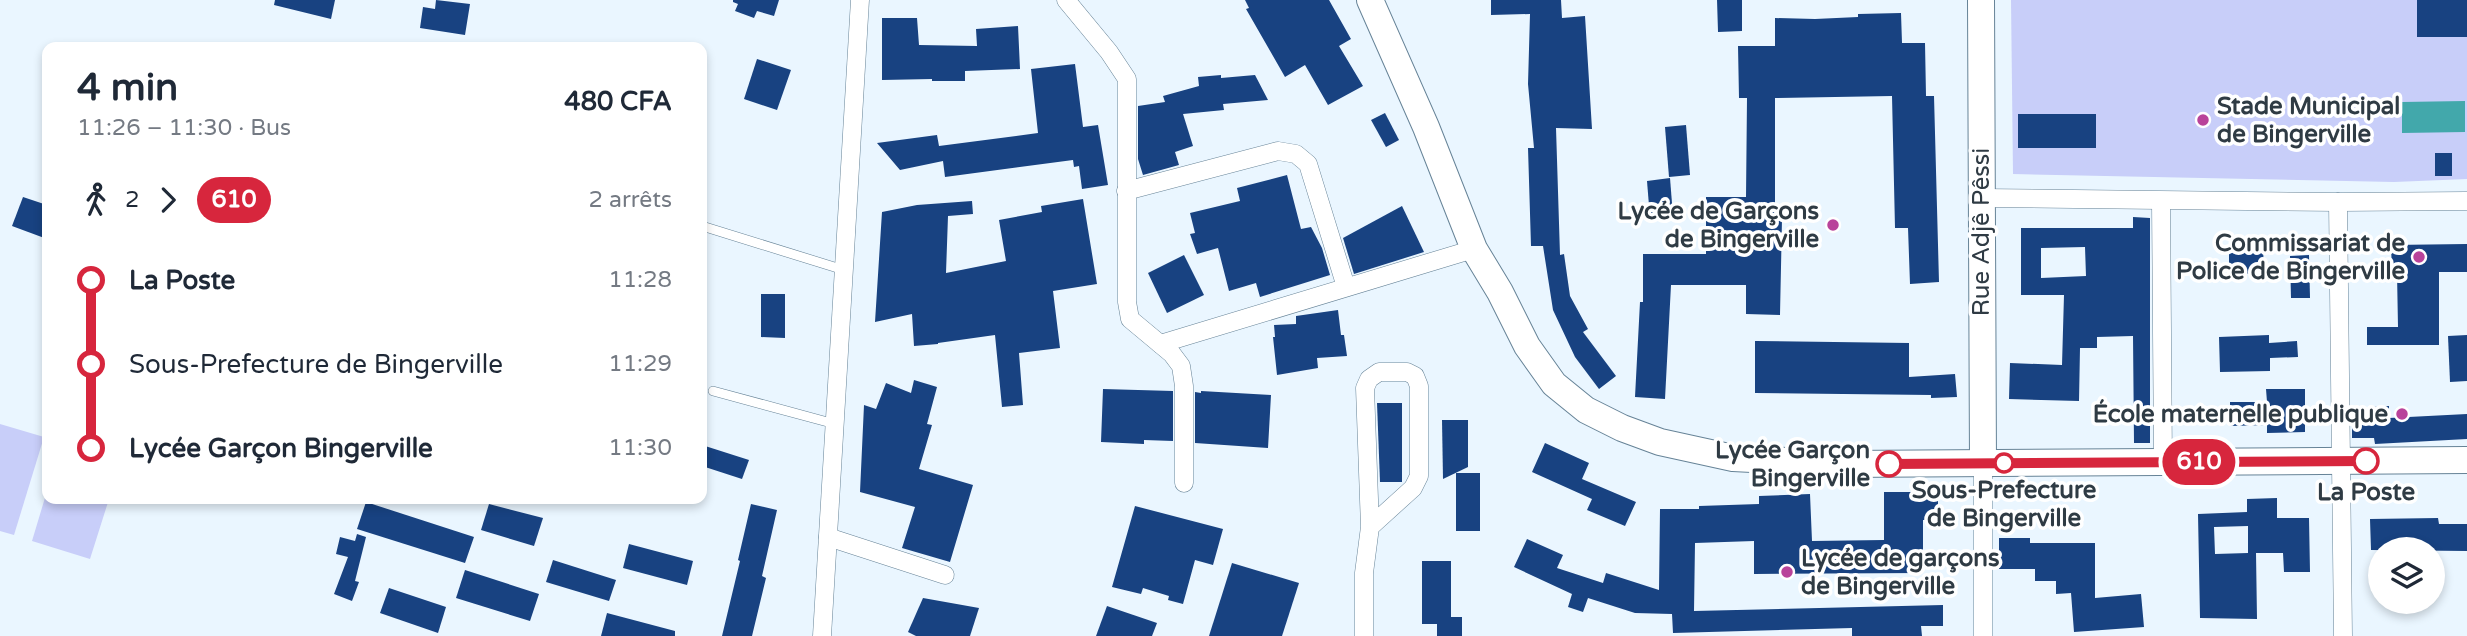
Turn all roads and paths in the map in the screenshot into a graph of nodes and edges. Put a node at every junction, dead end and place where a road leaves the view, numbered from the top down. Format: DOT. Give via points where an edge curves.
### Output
graph roads {
  1 [pos="860,0"];
  2 [pos="1066,0"];
  3 [pos="1370,0"];
  4 [pos="1981,0"];
  5 [pos="1126,191"];
  6 [pos="1981,198"];
  7 [pos="2161,201"];
  8 [pos="2467,201"];
  9 [pos="2339,202"];
  10 [pos="707,228"];
  11 [pos="1474,248"];
  12 [pos="845,271"];
  13 [pos="1346,286"];
  14 [pos="1160,344"];
  15 [pos="713,391"];
  16 [pos="835,424"];
  17 [pos="2467,460"];
  18 [pos="2341,461"];
  19 [pos="2164,462"];
  20 [pos="1983,463"];
  21 [pos="1184,483"];
  22 [pos="1370,527"];
  23 [pos="828,537"];
  24 [pos="945,575"];
  25 [pos="822,636"];
  26 [pos="1364,636"];
  27 [pos="1983,636"];
  28 [pos="2343,636"];
  1 -- 12 [label="street"];
  2 -- 5 [label="street" via="1127,79"];
  3 -- 11 [label="main road"];
  4 -- 6 [label="main road, Rue Adjê Pêssi"];
  5 -- 13 [label="street" via="1278,151 1296,154 1308,164"];
  5 -- 14 [label="street" via="1130,319"];
  6 -- 7 [label="street"];
  6 -- 20 [label="main road, Rue Adjê Pêssi"];
  7 -- 9 [label="street"];
  7 -- 19 [label="street"];
  8 -- 9 [label="street"];
  9 -- 18 [label="street"];
  10 -- 12 [label="lane"];
  11 -- 13 [label="street"];
  11 -- 20 [label="main road" via="1527,346 1554,384 1587,410 1622,428 1660,442 1733,458 1842,464"];
  12 -- 16 [label="street"];
  13 -- 14 [label="street"];
  14 -- 21 [label="street" via="1181,366"];
  15 -- 16 [label="lane"];
  16 -- 23 [label="street"];
  17 -- 18 [label="main road"];
  18 -- 19 [label="main road"];
  18 -- 28 [label="street"];
  19 -- 20 [label="main road"];
  20 -- 27 [label="street"];
  22 -- 22 [label="street" via="1365,388 1379,372 1407,372 1419,386 1419,476 1413,488"];
  22 -- 26 [label="street"];
  23 -- 24 [label="street"];
  23 -- 25 [label="street"];
}
